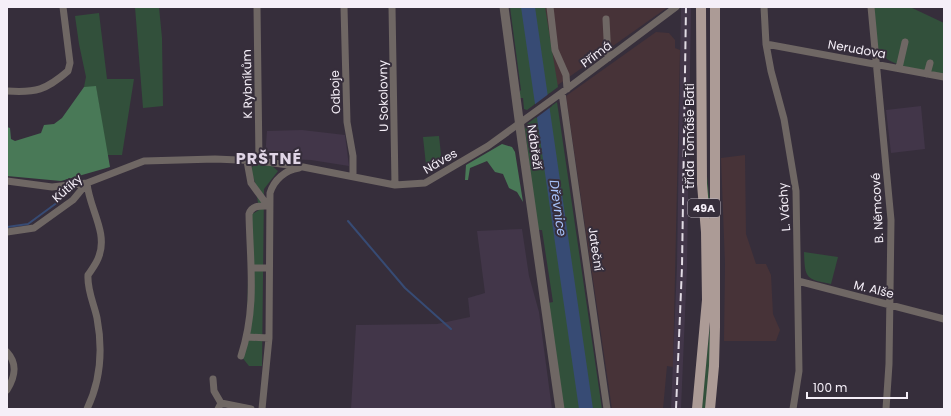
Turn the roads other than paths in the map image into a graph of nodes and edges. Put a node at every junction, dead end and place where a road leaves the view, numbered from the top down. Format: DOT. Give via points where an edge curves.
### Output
graph roads {
  1 [pos="63,7"];
  2 [pos="257,7"];
  3 [pos="344,7"];
  4 [pos="392,7"];
  5 [pos="504,7"];
  6 [pos="550,7"];
  7 [pos="676,7"];
  8 [pos="701,7"];
  9 [pos="715,7"];
  10 [pos="764,7"];
  11 [pos="871,7"];
  12 [pos="606,19"];
  13 [pos="904,42"];
  14 [pos="766,44"];
  15 [pos="608,58"];
  16 [pos="930,63"];
  17 [pos="876,64"];
  18 [pos="899,68"];
  19 [pos="927,74"];
  20 [pos="944,77"];
  21 [pos="7,91"];
  22 [pos="562,93"];
  23 [pos="528,117"];
  24 [pos="519,122"];
  25 [pos="247,160"];
  26 [pos="144,161"];
  27 [pos="259,161"];
  28 [pos="303,167"];
  29 [pos="353,176"];
  30 [pos="7,181"];
  31 [pos="88,183"];
  32 [pos="396,185"];
  33 [pos="268,206"];
  34 [pos="7,232"];
  35 [pos="252,268"];
  36 [pos="269,268"];
  37 [pos="798,281"];
  38 [pos="889,303"];
  39 [pos="944,319"];
  40 [pos="247,338"];
  41 [pos="268,338"];
  42 [pos="7,352"];
  43 [pos="241,356"];
  44 [pos="213,379"];
  45 [pos="7,390"];
  46 [pos="220,406"];
  47 [pos="87,409"];
  48 [pos="251,409"];
  49 [pos="262,409"];
  50 [pos="560,409"];
  51 [pos="607,409"];
  52 [pos="697,409"];
  53 [pos="710,409"];
  54 [pos="793,409"];
  55 [pos="886,409"];
  1 -- 21 [label="street" via="70,63 68,71 36,91"];
  2 -- 27 [label="street, K Rybníkům"];
  3 -- 29 [label="street, Odboje" via="347,122 353,156"];
  4 -- 32 [label="street, U Sokolovny"];
  5 -- 24 [label="street, Nábřeží"];
  6 -- 22 [label="street, Jateční" via="555,50 566,75"];
  7 -- 15 [label="street, Přímá"];
  8 -- 52 [label="main road, třída Tomáše Bati / 49A" via="702,184 708,300"];
  9 -- 53 [label="main road, 49A" via="715,327"];
  10 -- 14 [label="street, L. Váchy"];
  11 -- 17 [label="street, B. Němcové"];
  12 -- 15 [label="street"];
  13 -- 18 [label="street"];
  14 -- 17 [label="street, Nerudova"];
  14 -- 37 [label="street, L. Váchy" via="784,119 796,191"];
  15 -- 22 [label="street, Přímá"];
  16 -- 19 [label="street"];
  17 -- 18 [label="street, Nerudova"];
  17 -- 38 [label="street, B. Němcové" via="891,220"];
  18 -- 19 [label="street, Nerudova"];
  19 -- 20 [label="street, Nerudova"];
  22 -- 23 [label="street, Přímá"];
  22 -- 51 [label="street, Jateční"];
  23 -- 24 [label="street, Náves"];
  24 -- 32 [label="street, Náves" via="488,146 432,180 416,185"];
  24 -- 50 [label="street, Nábřeží"];
  25 -- 26 [label="street, Náves"];
  25 -- 27 [label="street, Náves"];
  25 -- 33 [label="street" via="251,183"];
  26 -- 31 [label="street, Kútíky"];
  27 -- 28 [label="street, Náves"];
  28 -- 29 [label="street, Náves"];
  28 -- 33 [label="street" via="291,169 274,184"];
  29 -- 32 [label="street, Náves"];
  30 -- 31 [label="street" via="52,187"];
  31 -- 34 [label="street, Kútíky" via="73,200 34,228"];
  31 -- 47 [label="street" via="88,196 100,229 101,244 99,256 88,275 98,330 100,358 99,379"];
  33 -- 35 [label="street" via="255,207 249,214"];
  33 -- 36 [label="street"];
  35 -- 36 [label="street"];
  35 -- 40 [label="street" via="252,308"];
  36 -- 41 [label="street"];
  37 -- 38 [label="street, M. Alše"];
  37 -- 54 [label="street, L. Váchy" via="799,371"];
  38 -- 39 [label="street, M. Alše"];
  38 -- 55 [label="street, B. Němcové"];
  40 -- 41 [label="street"];
  40 -- 43 [label="street"];
  41 -- 49 [label="street"];
  42 -- 45 [label="street" via="13,360 15,370"];
  44 -- 46 [label="street" via="214,391"];
  46 -- 48 [label="street"];
}
